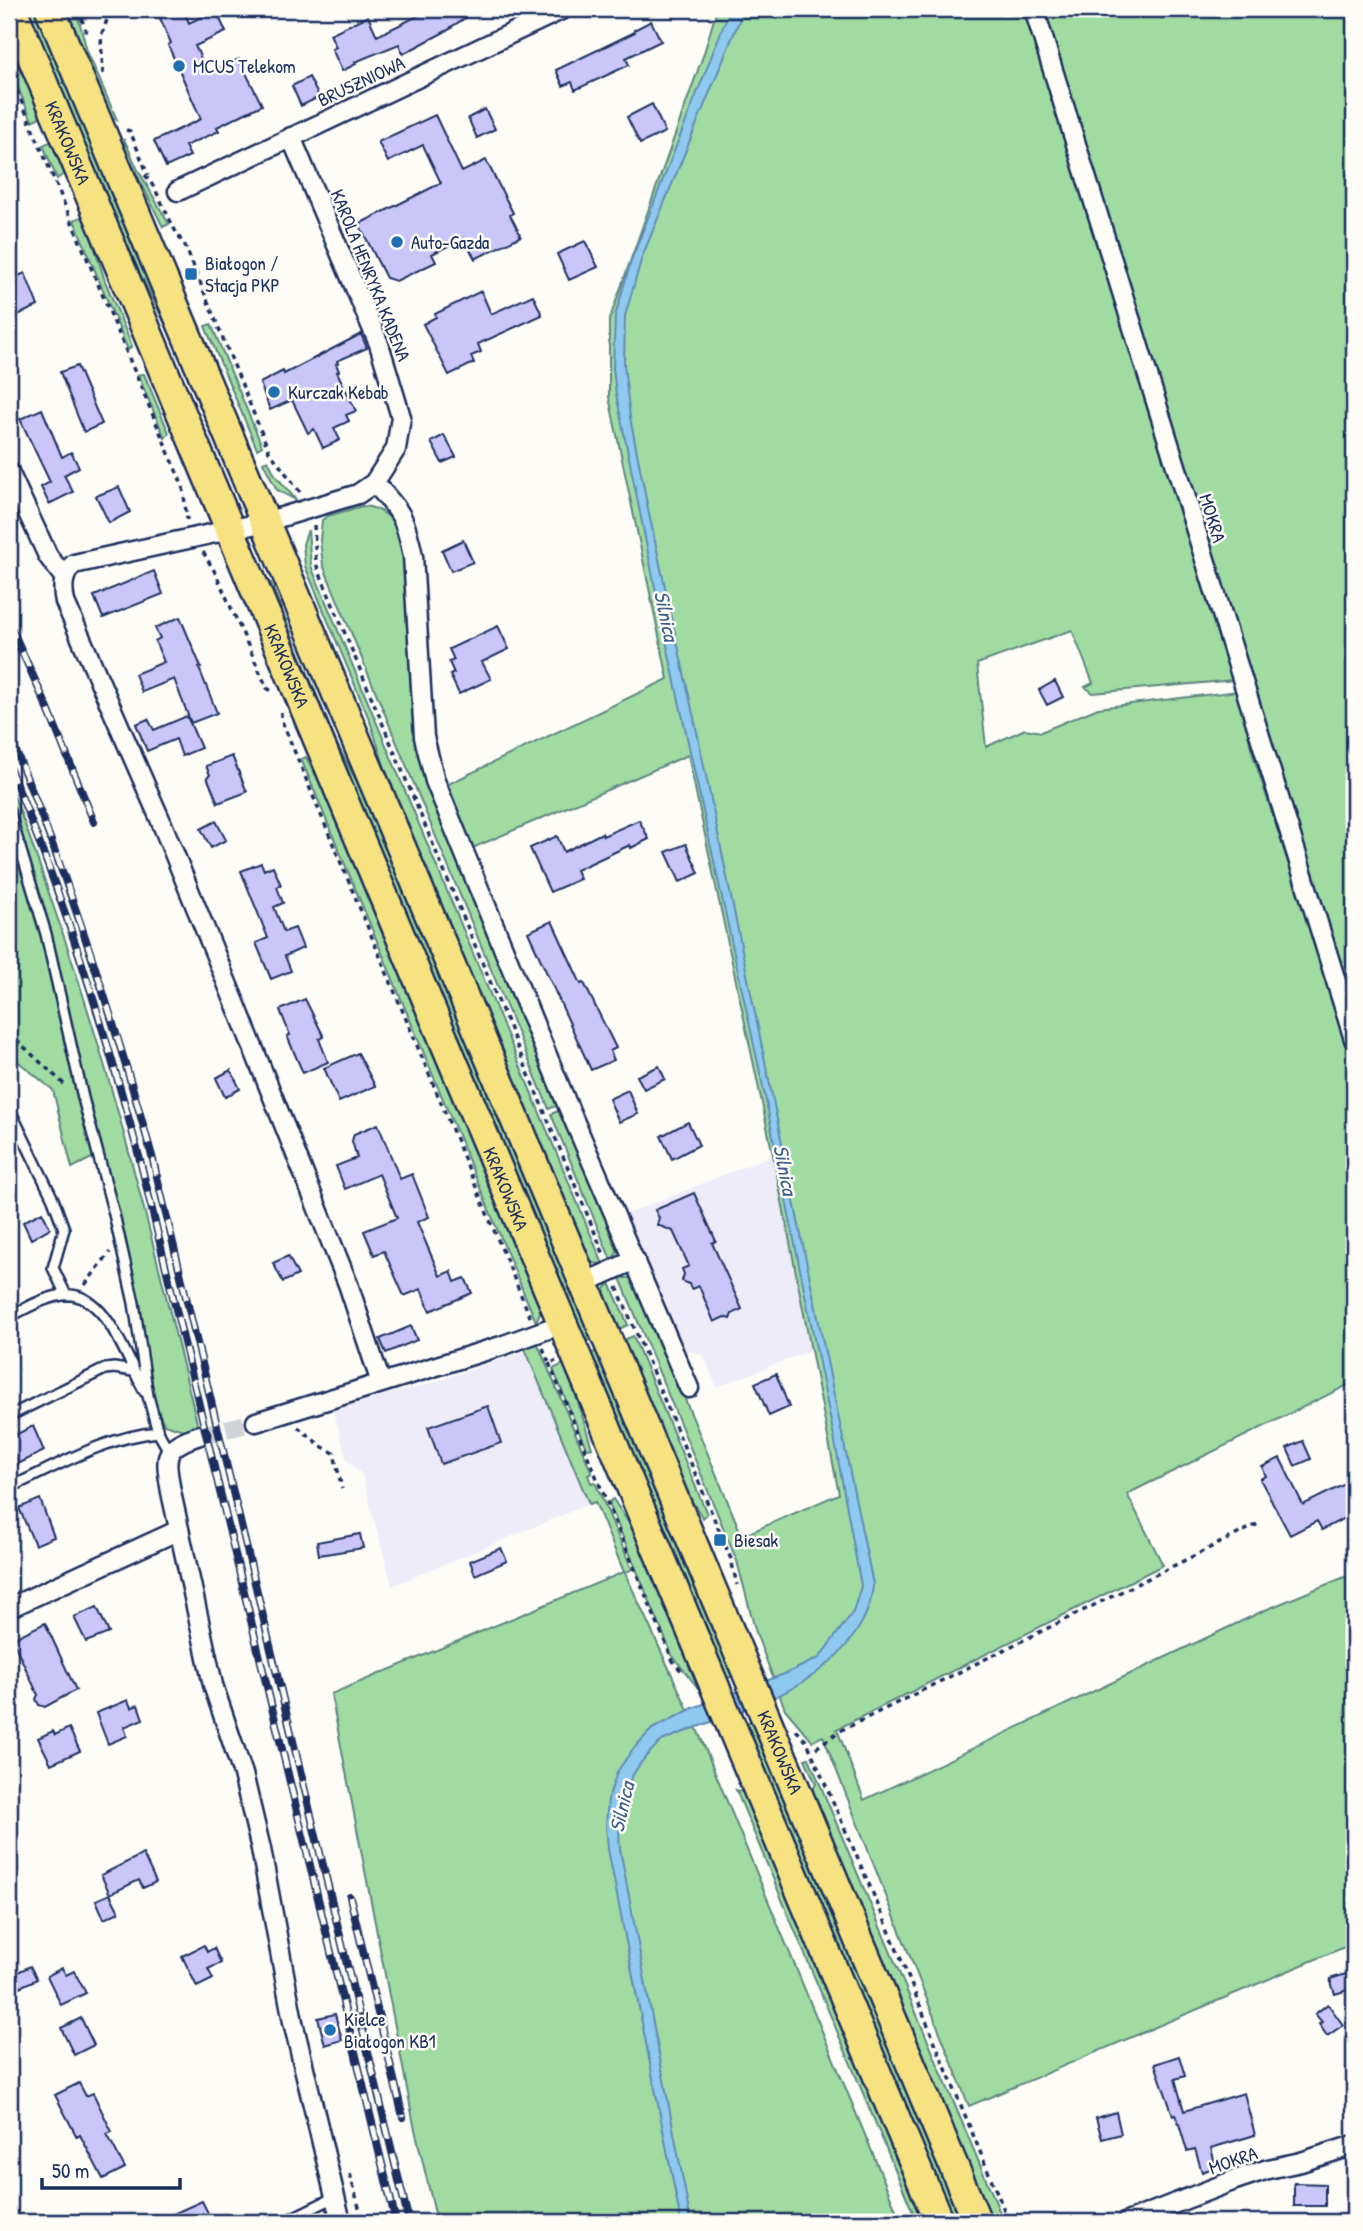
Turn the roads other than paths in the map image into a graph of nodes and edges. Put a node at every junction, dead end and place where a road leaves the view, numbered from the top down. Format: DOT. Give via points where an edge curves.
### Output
graph roads {
  1 [pos="12,9"];
  2 [pos="50,9"];
  3 [pos="563,9"];
  4 [pos="1034,9"];
  5 [pos="291,137"];
  6 [pos="178,191"];
  7 [pos="9,472"];
  8 [pos="374,483"];
  9 [pos="265,522"];
  10 [pos="231,530"];
  11 [pos="64,577"];
  12 [pos="9,811"];
  13 [pos="1354,1039"];
  14 [pos="9,1108"];
  15 [pos="635,1259"];
  16 [pos="584,1283"];
  17 [pos="66,1295"];
  18 [pos="9,1317"];
  19 [pos="562,1324"];
  20 [pos="133,1371"];
  21 [pos="381,1383"];
  22 [pos="689,1388"];
  23 [pos="148,1396"];
  24 [pos="9,1416"];
  25 [pos="256,1422"];
  26 [pos="158,1432"];
  27 [pos="200,1435"];
  28 [pos="169,1451"];
  29 [pos="9,1488"];
  30 [pos="179,1530"];
  31 [pos="9,1608"];
  32 [pos="1354,2145"];
  33 [pos="335,2197"];
  34 [pos="284,2222"];
  35 [pos="341,2222"];
  36 [pos="939,2222"];
  37 [pos="977,2222"];
  38 [pos="1127,2222"];
  1 -- 10 [label="main road, KRAKOWSKA"];
  2 -- 9 [label="main road, KRAKOWSKA"];
  3 -- 5 [label="street, BRUSZNIOWA"];
  4 -- 13 [label="street, MOKRA"];
  5 -- 6 [label="street, BRUSZNIOWA"];
  5 -- 8 [label="street, KAROLA HENRYKA KADENA" via="379,344 401,417 396,449"];
  7 -- 11 [label="street" via="48,556"];
  8 -- 9 [label="street" via="358,494"];
  8 -- 15 [label="street" via="399,509 408,530 424,737 435,781"];
  9 -- 10 [label="street"];
  9 -- 16 [label="main road, KRAKOWSKA"];
  10 -- 11 [label="street" via="74,564"];
  10 -- 19 [label="main road, KRAKOWSKA"];
  11 -- 21 [label="street" via="65,602 155,808 348,1284"];
  12 -- 23 [label="lane" via="47,934 120,1238"];
  14 -- 17 [label="lane" via="64,1229 53,1268"];
  15 -- 16 [label="street"];
  15 -- 22 [label="street"];
  16 -- 37 [label="main road, KRAKOWSKA"];
  17 -- 18 [label="lane" via="37,1302"];
  17 -- 20 [label="lane" via="78,1295 100,1309"];
  19 -- 21 [label="street"];
  19 -- 36 [label="main road, KRAKOWSKA" via="701,1682 731,1730"];
  20 -- 23 [label="lane"];
  20 -- 24 [label="lane" via="105,1369"];
  21 -- 25 [label="street"];
  23 -- 26 [label="lane"];
  26 -- 28 [label="lane"];
  26 -- 29 [label="lane" via="116,1440"];
  27 -- 28 [label="street"];
  28 -- 30 [label="street" via="168,1473"];
  30 -- 31 [label="street"];
  30 -- 33 [label="street" via="209,1672 243,1774 261,1849 293,2022"];
  32 -- 38 [label="street, MOKRA" via="1235,2180"];
  33 -- 34 [label="lane"];
  33 -- 35 [label="street"];
}
